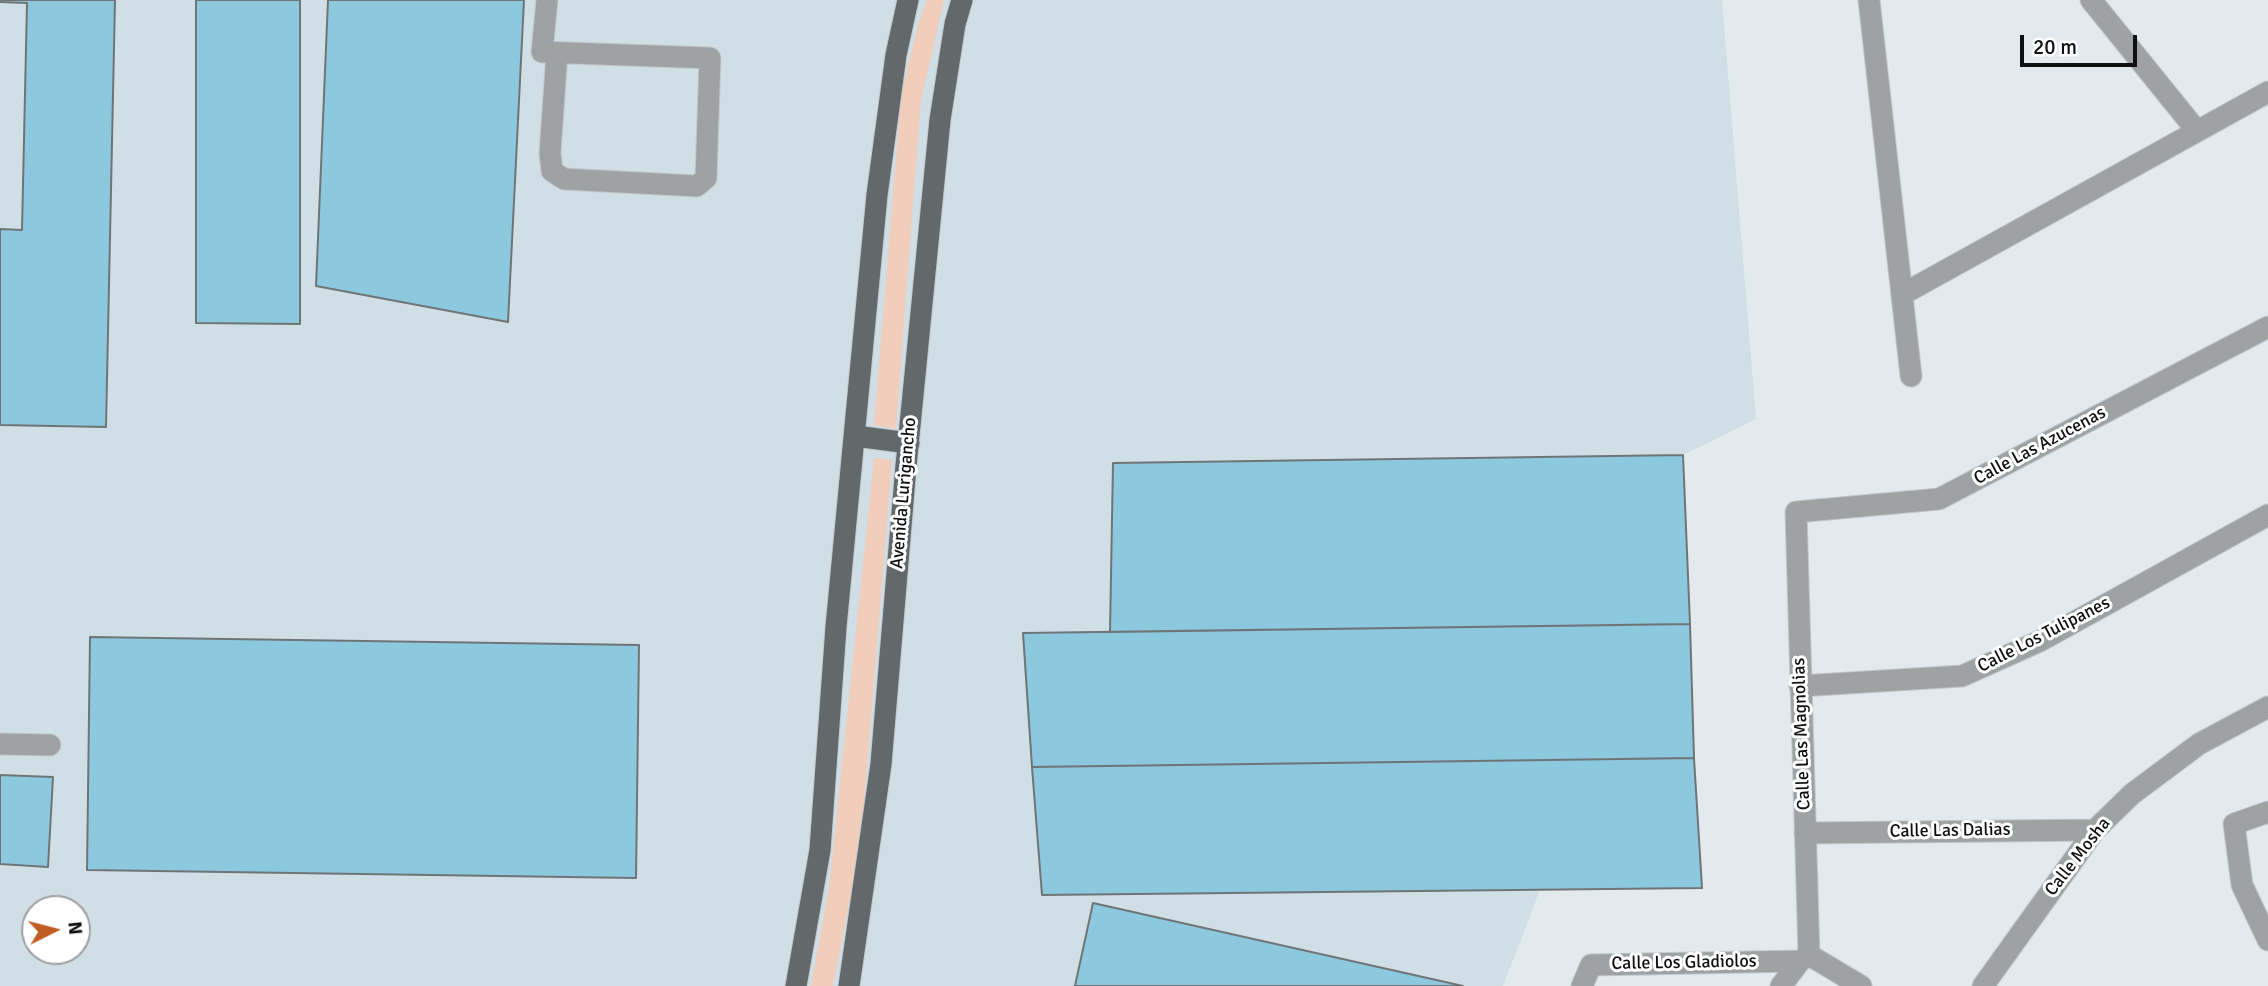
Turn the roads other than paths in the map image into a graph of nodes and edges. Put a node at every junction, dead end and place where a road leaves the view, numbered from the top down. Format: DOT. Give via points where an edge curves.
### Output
graph roads {
  1 [pos="547,0"];
  2 [pos="908,0"];
  3 [pos="962,0"];
  4 [pos="1869,0"];
  5 [pos="2091,0"];
  6 [pos="557,53"];
  7 [pos="2268,92"];
  8 [pos="2197,131"];
  9 [pos="1903,294"];
  10 [pos="2268,327"];
  11 [pos="1911,376"];
  12 [pos="855,436"];
  13 [pos="909,443"];
  14 [pos="1796,512"];
  15 [pos="2268,515"];
  16 [pos="1800,686"];
  17 [pos="2268,707"];
  18 [pos="0,744"];
  19 [pos="50,745"];
  20 [pos="2268,812"];
  21 [pos="2095,830"];
  22 [pos="1805,833"];
  23 [pos="2268,940"];
  24 [pos="1804,958"];
  25 [pos="796,986"];
  26 [pos="849,986"];
  27 [pos="1583,986"];
  28 [pos="1780,986"];
  29 [pos="1861,986"];
  30 [pos="1983,986"];
  1 -- 6 [label="street" via="542,52"];
  2 -- 12 [label="main road" via="877,195"];
  3 -- 13 [label="main road, Avenida Lurigancho" via="940,120"];
  4 -- 9 [label="street"];
  5 -- 8 [label="street"];
  6 -- 6 [label="street" via="710,58 706,178 697,186 564,179 552,171"];
  7 -- 8 [label="street"];
  8 -- 9 [label="street"];
  9 -- 11 [label="street"];
  10 -- 14 [label="street, Calle Las Azucenas" via="1939,499"];
  12 -- 13 [label="main road"];
  12 -- 25 [label="main road" via="820,849"];
  13 -- 26 [label="main road, Avenida Lurigancho" via="881,764"];
  14 -- 16 [label="street, Calle Las Magnolias"];
  15 -- 16 [label="street, Calle Los Tulipanes" via="2040,641 1962,677"];
  16 -- 22 [label="street, Calle Las Magnolias"];
  17 -- 21 [label="street, Calle Mosha" via="2199,744 2132,794"];
  18 -- 19 [label="street"];
  20 -- 23 [label="street" via="2234,824 2242,885"];
  21 -- 22 [label="street, Calle Las Dalias"];
  21 -- 30 [label="street, Calle Mosha"];
  22 -- 24 [label="street, Calle Las Magnolias"];
  24 -- 27 [label="street, Calle Los Gladiolos" via="1591,965"];
  24 -- 28 [label="street"];
  24 -- 29 [label="street"];
}
